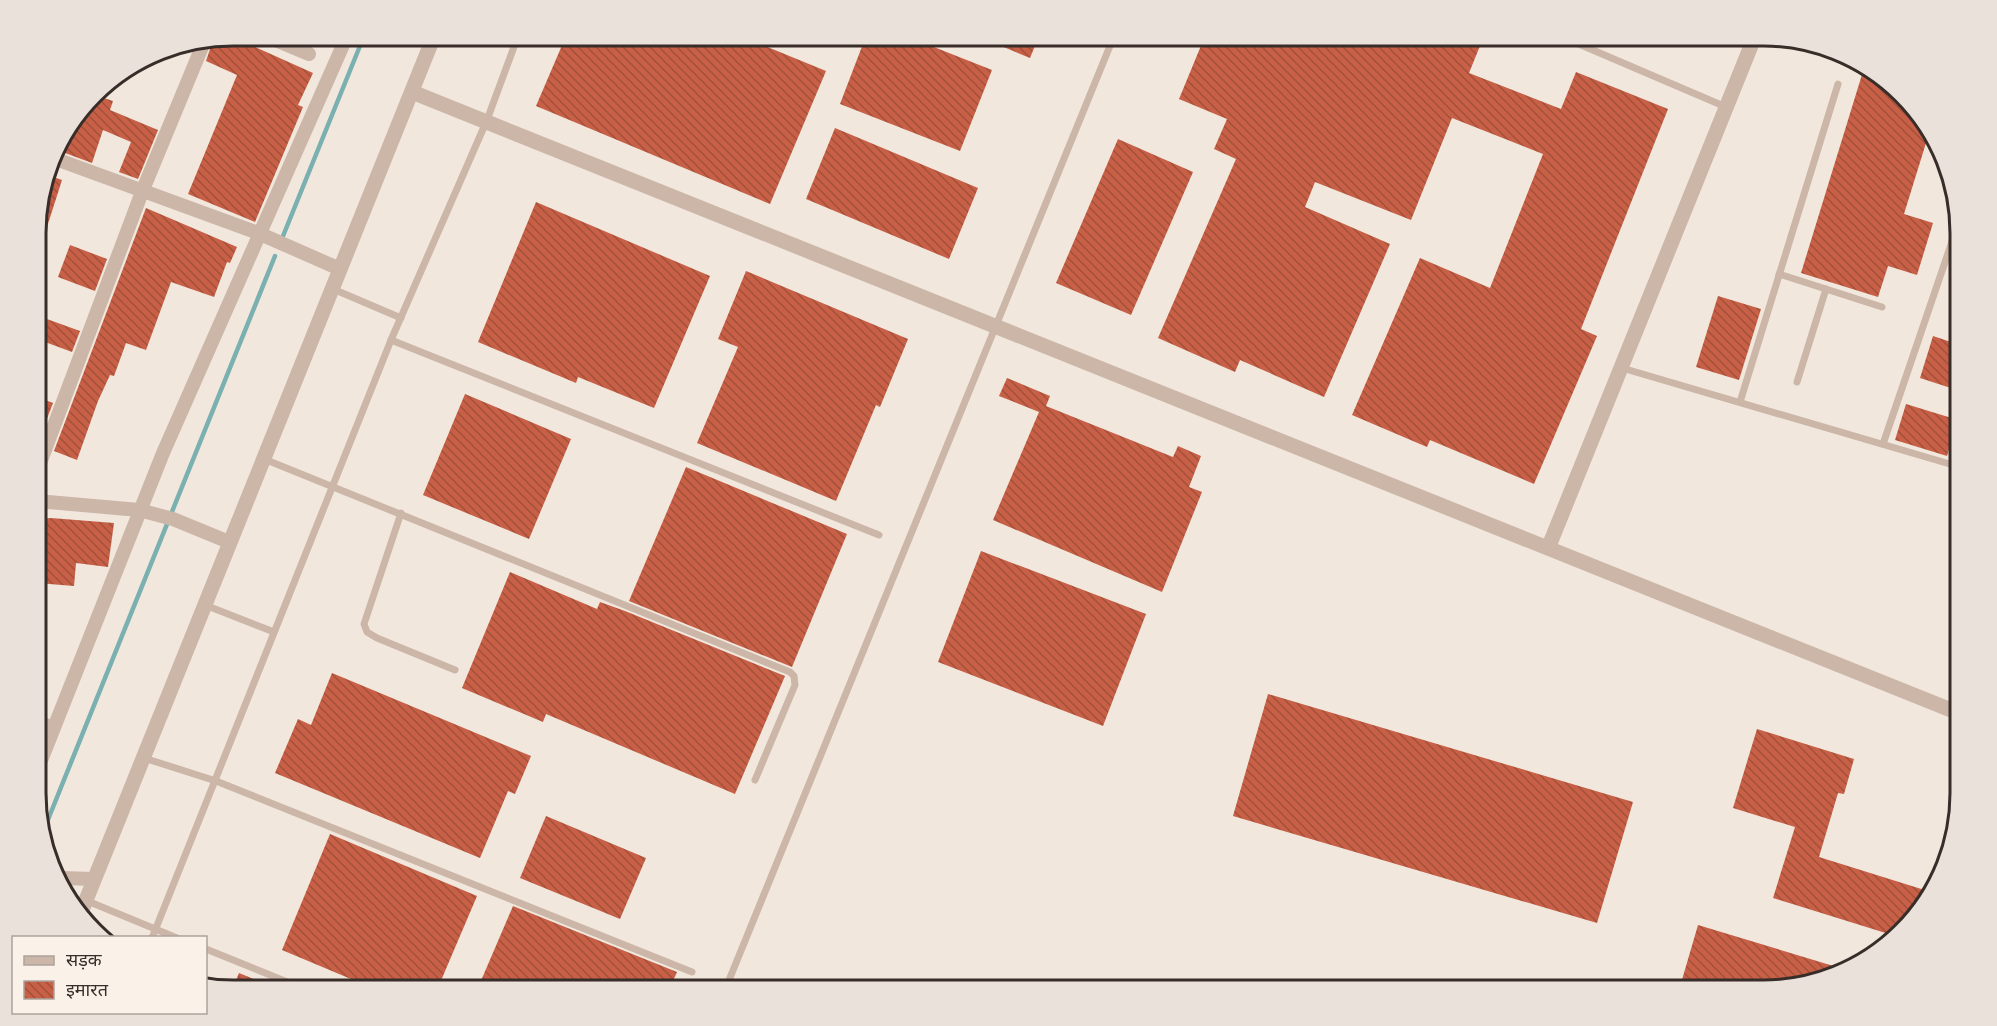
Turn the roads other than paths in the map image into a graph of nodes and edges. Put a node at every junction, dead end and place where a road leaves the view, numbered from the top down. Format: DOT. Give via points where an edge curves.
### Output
graph roads {
  1 [pos="1110,46"];
  2 [pos="1584,46"];
  3 [pos="1751,46"];
  4 [pos="292,47"];
  5 [pos="342,47"];
  6 [pos="430,47"];
  7 [pos="514,47"];
  8 [pos="201,50"];
  9 [pos="309,54"];
  10 [pos="1838,84"];
  11 [pos="412,92"];
  12 [pos="1726,107"];
  13 [pos="487,120"];
  14 [pos="61,161"];
  15 [pos="142,192"];
  16 [pos="258,233"];
  17 [pos="1950,248"];
  18 [pos="340,268"];
  19 [pos="1779,274"];
  20 [pos="333,289"];
  21 [pos="1826,289"];
  22 [pos="1882,307"];
  23 [pos="401,318"];
  24 [pos="997,327"];
  25 [pos="391,340"];
  26 [pos="1622,368"];
  27 [pos="1797,382"];
  28 [pos="1740,402"];
  29 [pos="1884,444"];
  30 [pos="47,445"];
  31 [pos="264,459"];
  32 [pos="1950,464"];
  33 [pos="333,485"];
  34 [pos="47,502"];
  35 [pos="139,510"];
  36 [pos="401,513"];
  37 [pos="879,534"];
  38 [pos="229,542"];
  39 [pos="1549,546"];
  40 [pos="205,605"];
  41 [pos="274,632"];
  42 [pos="455,669"];
  43 [pos="1950,710"];
  44 [pos="46,725"];
  45 [pos="53,728"];
  46 [pos="46,746"];
  47 [pos="143,758"];
  48 [pos="755,780"];
  49 [pos="216,781"];
  50 [pos="67,878"];
  51 [pos="94,879"];
  52 [pos="85,900"];
  53 [pos="84,904"];
  54 [pos="156,929"];
  55 [pos="153,936"];
  56 [pos="172,936"];
  57 [pos="207,949"];
  58 [pos="692,972"];
  59 [pos="282,980"];
  60 [pos="729,980"];
  1 -- 24 [label="lane"];
  2 -- 12 [label="lane"];
  3 -- 12 [label="street"];
  4 -- 9 [label="street"];
  5 -- 16 [label="street"];
  6 -- 11 [label="street"];
  7 -- 13 [label="lane"];
  8 -- 15 [label="street"];
  10 -- 19 [label="lane"];
  11 -- 13 [label="street"];
  11 -- 18 [label="street"];
  12 -- 26 [label="street"];
  13 -- 23 [label="lane"];
  13 -- 24 [label="street"];
  14 -- 15 [label="street"];
  15 -- 16 [label="street"];
  15 -- 30 [label="street"];
  16 -- 18 [label="street"];
  16 -- 35 [label="street"];
  17 -- 29 [label="lane"];
  18 -- 20 [label="street"];
  19 -- 21 [label="lane"];
  19 -- 28 [label="lane"];
  20 -- 23 [label="lane"];
  20 -- 31 [label="street"];
  21 -- 22 [label="lane"];
  21 -- 27 [label="lane"];
  23 -- 25 [label="lane"];
  24 -- 39 [label="street"];
  24 -- 60 [label="lane"];
  25 -- 33 [label="lane"];
  25 -- 37 [label="lane"];
  26 -- 28 [label="lane"];
  26 -- 39 [label="street"];
  28 -- 29 [label="lane"];
  29 -- 32 [label="lane"];
  31 -- 33 [label="lane"];
  31 -- 38 [label="street"];
  33 -- 36 [label="lane"];
  33 -- 41 [label="lane"];
  34 -- 35 [label="street"];
  35 -- 38 [label="street"];
  35 -- 45 [label="street"];
  36 -- 42 [label="lane" via="364,624 367,632 377,638"];
  36 -- 48 [label="lane" via="790,672 795,685"];
  38 -- 40 [label="street"];
  39 -- 43 [label="street"];
  40 -- 41 [label="lane"];
  40 -- 47 [label="street"];
  41 -- 49 [label="lane"];
  44 -- 45 [label="street"];
  45 -- 46 [label="street"];
  47 -- 49 [label="lane"];
  47 -- 51 [label="street"];
  49 -- 54 [label="lane"];
  49 -- 58 [label="lane"];
  50 -- 51 [label="street"];
  51 -- 52 [label="street"];
  52 -- 53 [label="street"];
  52 -- 54 [label="lane"];
  54 -- 55 [label="lane"];
  54 -- 56 [label="lane"];
  57 -- 59 [label="lane"];
}
